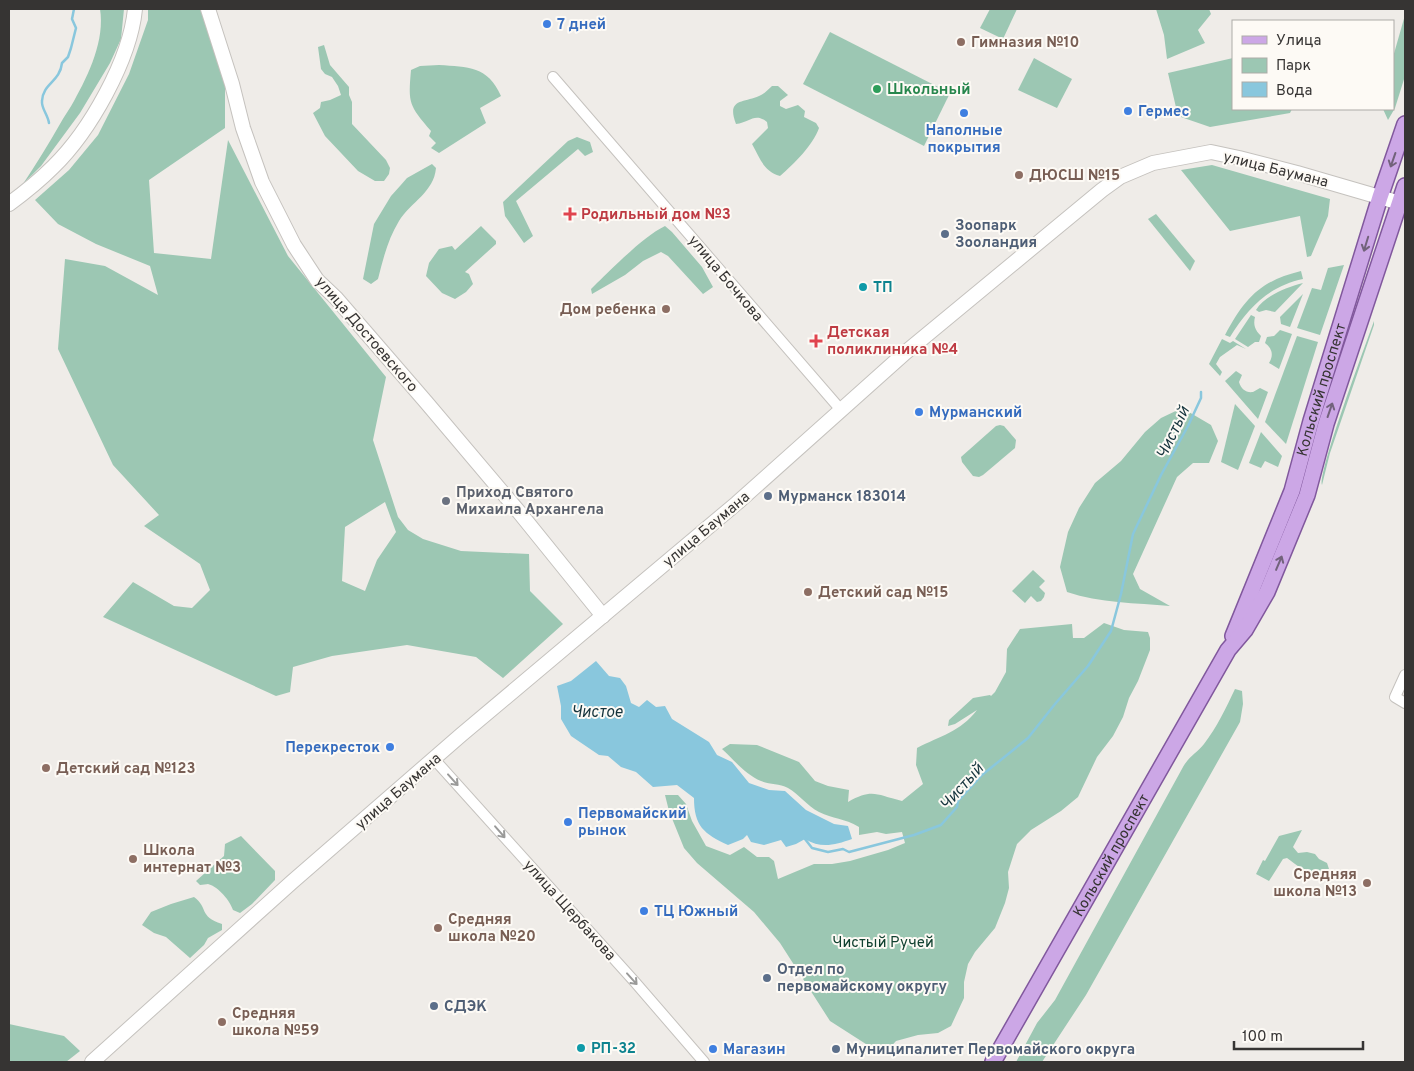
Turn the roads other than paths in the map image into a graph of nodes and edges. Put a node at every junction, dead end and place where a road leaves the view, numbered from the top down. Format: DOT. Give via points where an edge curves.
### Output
graph roads {
  1 [pos="135,9"];
  2 [pos="208,9"];
  3 [pos="553,78"];
  4 [pos="1405,124"];
  5 [pos="1405,186"];
  6 [pos="1380,197"];
  7 [pos="9,204"];
  8 [pos="1402,204"];
  9 [pos="841,410"];
  10 [pos="1261,589"];
  11 [pos="603,616"];
  12 [pos="1405,675"];
  13 [pos="1405,703"];
  14 [pos="434,759"];
  15 [pos="92,1062"];
  16 [pos="704,1062"];
  17 [pos="993,1062"];
  1 -- 7 [label="street" via="125,52 102,100 83,130 54,166"];
  2 -- 11 [label="street, улица Достоевского" via="262,182 294,245 317,280 432,409"];
  3 -- 9 [label="street, улица Бочкова"];
  4 -- 6 [label="main road, Кольский проспект, one-way"];
  5 -- 8 [label="main road, Кольский проспект"];
  6 -- 8 [label="street, улица Баумана"];
  6 -- 9 [label="street, улица Баумана" via="1211,152 1141,167 1102,190"];
  6 -- 10 [label="main road, Кольский проспект, one-way"];
  10 -- 8 [label="main road, Кольский проспект, one-way" via="1307,495 1326,424"];
  9 -- 11 [label="street, улица Баумана"];
  10 -- 17 [label="main road, Кольский проспект" via="1237,625 1228,650"];
  11 -- 14 [label="street, улица Баумана"];
  12 -- 13 [label="street" via="1395,697"];
  14 -- 15 [label="street, улица Баумана"];
  14 -- 16 [label="street, улица Щербакова, one-way"];
}
